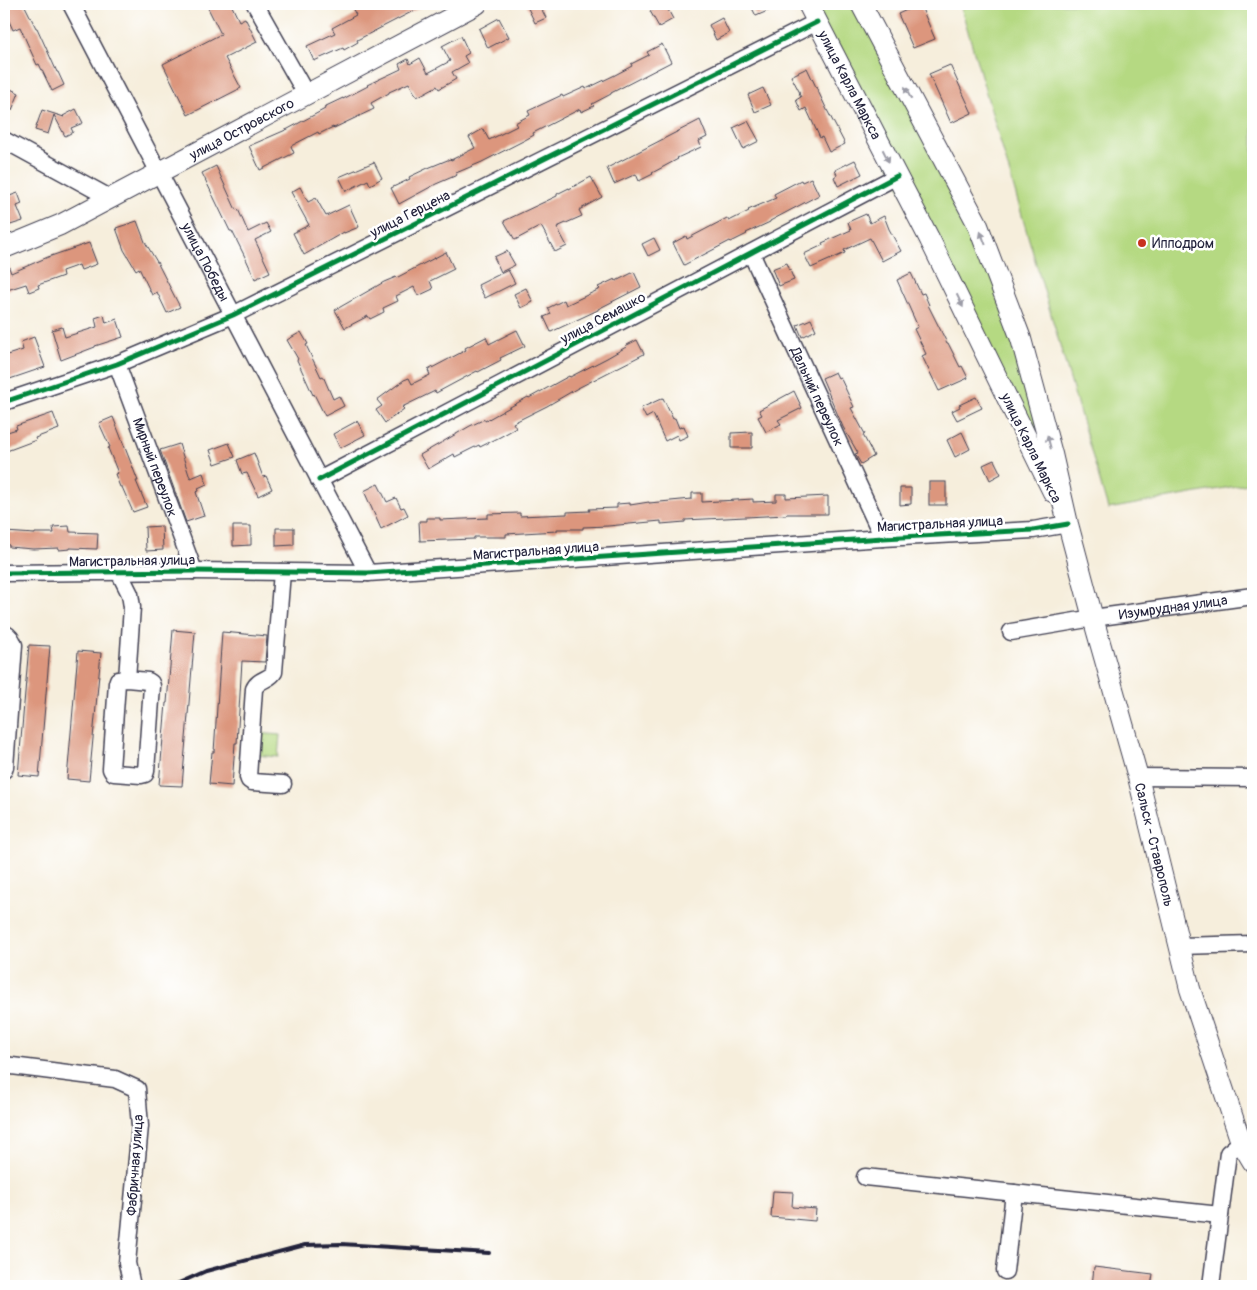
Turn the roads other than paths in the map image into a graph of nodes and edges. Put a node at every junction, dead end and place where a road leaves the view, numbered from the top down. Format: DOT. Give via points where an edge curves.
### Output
graph roads {
  1 [pos="71,4"];
  2 [pos="255,4"];
  3 [pos="477,4"];
  4 [pos="808,4"];
  5 [pos="861,4"];
  6 [pos="817,22"];
  7 [pos="306,94"];
  8 [pos="4,140"];
  9 [pos="158,172"];
  10 [pos="897,176"];
  11 [pos="110,198"];
  12 [pos="4,248"];
  13 [pos="751,253"];
  14 [pos="233,315"];
  15 [pos="117,364"];
  16 [pos="4,402"];
  17 [pos="319,480"];
  18 [pos="1068,524"];
  19 [pos="883,538"];
  20 [pos="194,571"];
  21 [pos="119,572"];
  22 [pos="282,572"];
  23 [pos="4,573"];
  24 [pos="368,573"];
  25 [pos="1253,596"];
  26 [pos="1092,618"];
  27 [pos="1012,632"];
  28 [pos="4,633"];
  29 [pos="127,679"];
  30 [pos="4,770"];
  31 [pos="1138,777"];
  32 [pos="1253,778"];
  33 [pos="283,784"];
  34 [pos="1253,944"];
  35 [pos="1179,946"];
  36 [pos="4,1065"];
  37 [pos="1241,1142"];
  38 [pos="1253,1162"];
  39 [pos="864,1177"];
  40 [pos="1014,1193"];
  41 [pos="1220,1215"];
  42 [pos="1005,1271"];
  43 [pos="132,1286"];
  44 [pos="1211,1286"];
  1 -- 9 [label="street, улица Победы"];
  2 -- 7 [label="street"];
  3 -- 7 [label="main road, улица Островского"];
  4 -- 6 [label="main road, улица Карла Маркса"];
  18 -- 5 [label="main road, улица Карла Маркса, one-way" via="1021,339 977,223"];
  6 -- 10 [label="main road, улица Карла Маркса, one-way"];
  6 -- 14 [label="street, улица Герцена"];
  7 -- 9 [label="main road, улица Островского"];
  8 -- 11 [label="street"];
  9 -- 11 [label="main road, улица Островского"];
  9 -- 14 [label="street, улица Победы"];
  10 -- 13 [label="street, улица Семашко"];
  10 -- 18 [label="main road, улица Карла Маркса, one-way"];
  11 -- 12 [label="main road, улица Островского" via="60,225"];
  13 -- 17 [label="street, улица Семашко"];
  13 -- 19 [label="street, Дальний переулок"];
  14 -- 15 [label="street, улица Герцена"];
  14 -- 17 [label="street, улица Победы"];
  15 -- 16 [label="street, улица Герцена"];
  15 -- 20 [label="street, Мирный переулок"];
  17 -- 24 [label="street, улица Победы"];
  18 -- 19 [label="street, Магистральная улица" via="1033,530"];
  18 -- 26 [label="main road, Сальск - Ставрополь"];
  19 -- 24 [label="street, Магистральная улица"];
  20 -- 21 [label="street, Магистральная улица"];
  20 -- 22 [label="street, Магистральная улица"];
  21 -- 23 [label="street, Магистральная улица"];
  21 -- 29 [label="street" via="130,594 132,607"];
  22 -- 24 [label="street, Магистральная улица"];
  22 -- 33 [label="street" via="274,672 254,689 248,777 252,782"];
  25 -- 26 [label="street, Изумрудная улица"];
  26 -- 27 [label="street, Изумрудная улица"];
  26 -- 31 [label="main road, Сальск - Ставрополь"];
  28 -- 30 [label="street" via="14,645"];
  29 -- 29 [label="street" via="148,681 152,686 146,771 142,775 114,773 111,769 117,683"];
  31 -- 32 [label="street"];
  31 -- 35 [label="main road, Сальск - Ставрополь"];
  34 -- 35 [label="street"];
  35 -- 37 [label="main road, Сальск - Ставрополь"];
  36 -- 43 [label="street, Фабричная улица" via="115,1079 137,1089 140,1126 127,1263"];
  37 -- 38 [label="main road, Сальск - Ставрополь"];
  37 -- 41 [label="street" via="1228,1153"];
  39 -- 40 [label="street"];
  40 -- 41 [label="street"];
  40 -- 42 [label="street"];
  41 -- 44 [label="street"];
}
